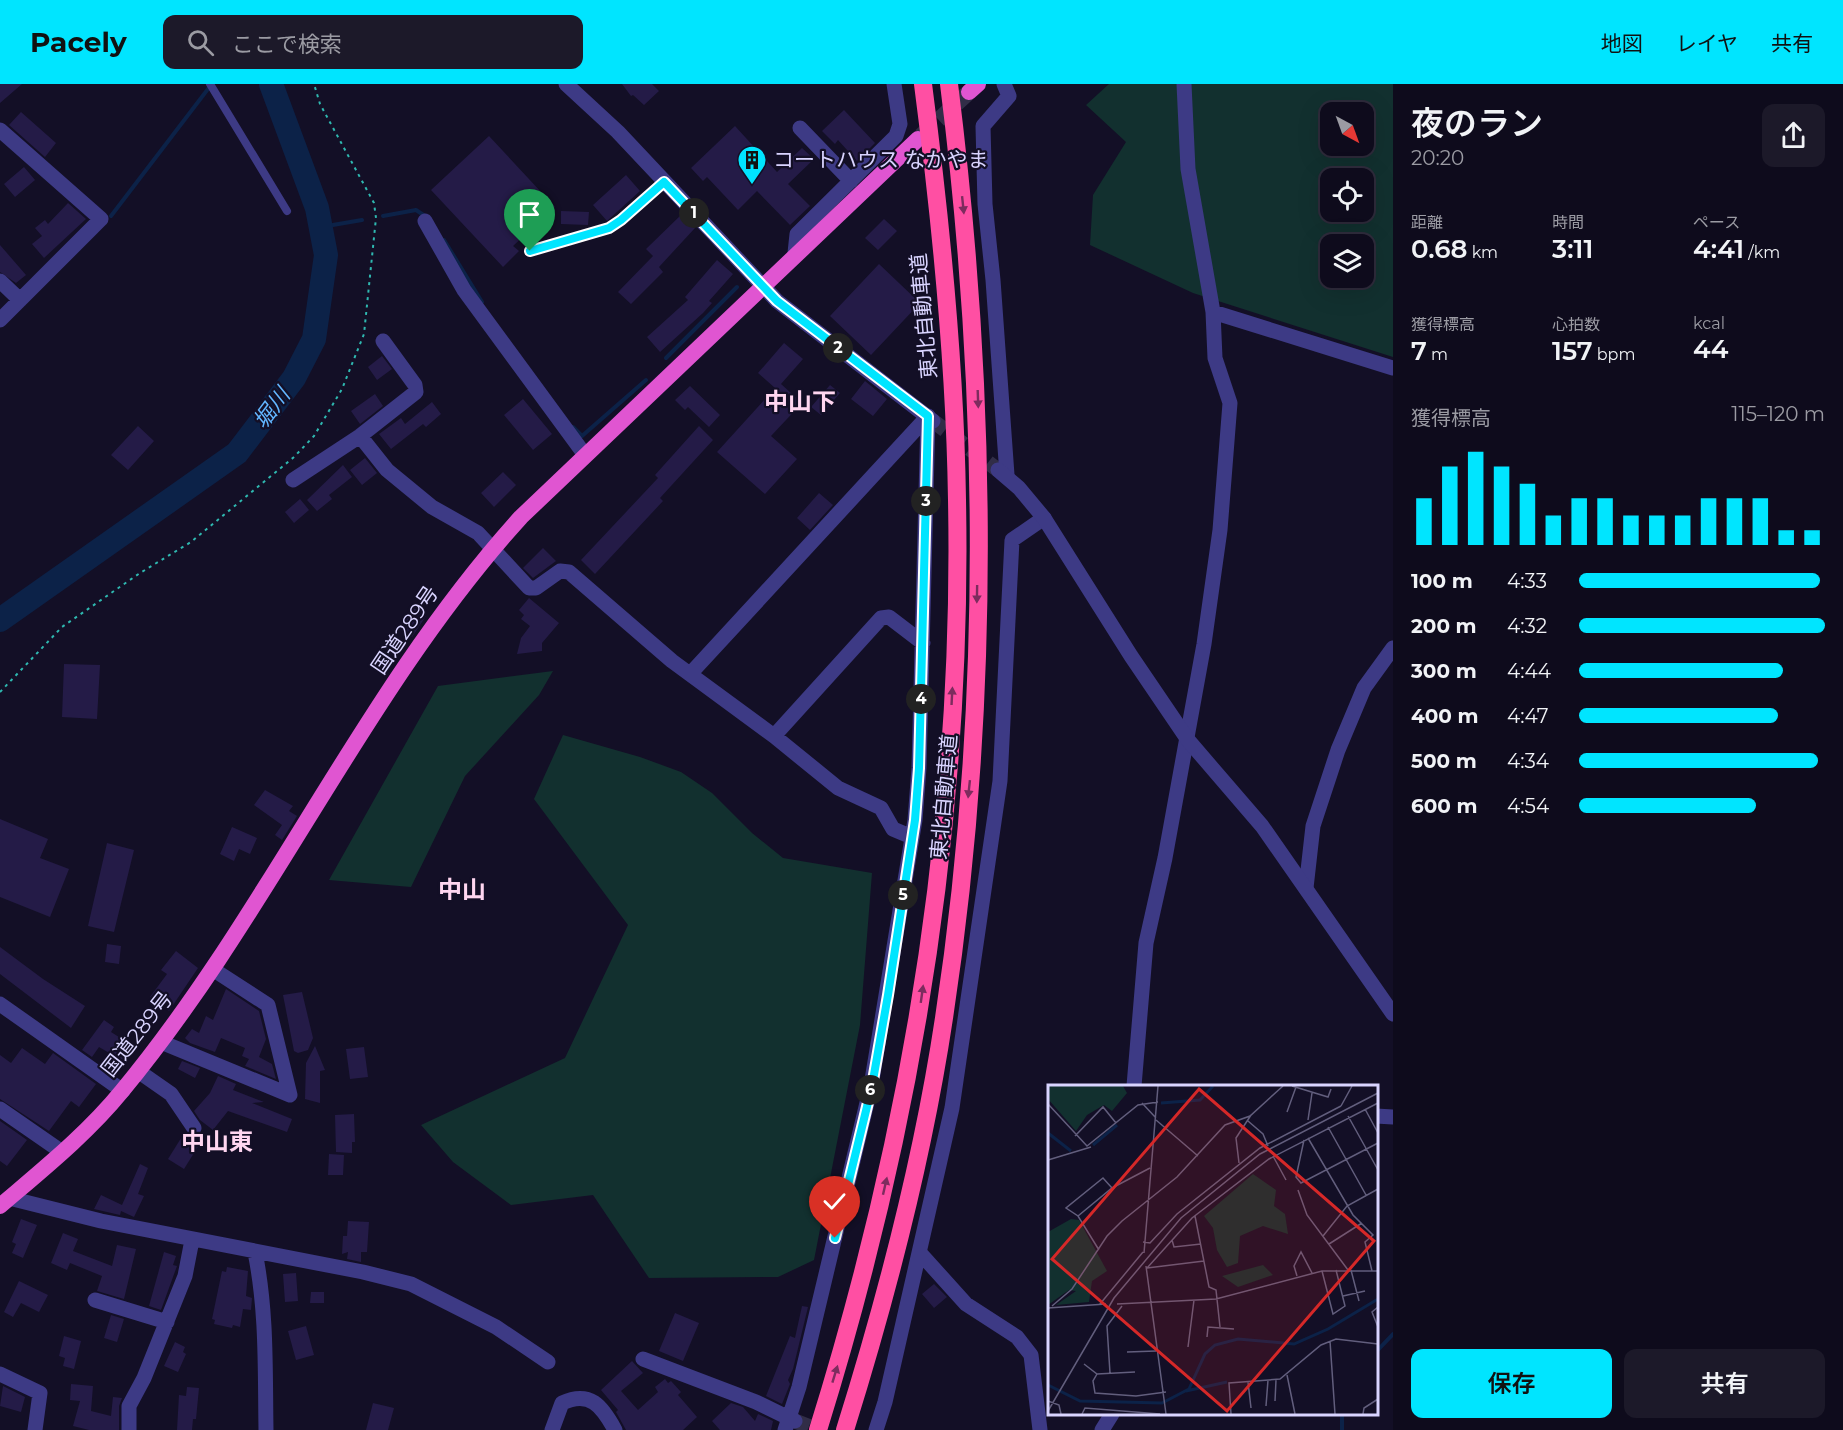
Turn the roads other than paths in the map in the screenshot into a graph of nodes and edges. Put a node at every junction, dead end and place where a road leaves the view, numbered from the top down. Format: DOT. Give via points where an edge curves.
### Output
graph roads {
  1 [pos="566,84"];
  2 [pos="894,84"];
  3 [pos="923,84"];
  4 [pos="949,84"];
  5 [pos="1004,84"];
  6 [pos="1184,84"];
  7 [pos="211,87"];
  8 [pos="800,128"];
  9 [pos="0,130"];
  10 [pos="918,139"];
  11 [pos="851,181"];
  12 [pos="664,182"];
  13 [pos="287,211"];
  14 [pos="425,220"];
  15 [pos="530,251"];
  16 [pos="795,253"];
  17 [pos="0,281"];
  18 [pos="762,286"];
  19 [pos="20,300"];
  20 [pos="1212,312"];
  21 [pos="0,320"];
  22 [pos="383,341"];
  23 [pos="1393,368"];
  24 [pos="931,419"];
  25 [pos="360,436"];
  26 [pos="585,456"];
  27 [pos="293,480"];
  28 [pos="1044,518"];
  29 [pos="494,547"];
  30 [pos="922,643"];
  31 [pos="1393,648"];
  32 [pos="692,673"];
  33 [pos="774,735"];
  34 [pos="1188,740"];
  35 [pos="912,837"];
  36 [pos="1306,888"];
  37 [pos="214,970"];
  38 [pos="0,1004"];
  39 [pos="1393,1014"];
  40 [pos="161,1042"];
  41 [pos="138,1071"];
  42 [pos="1134,1085"];
  43 [pos="123,1091"];
  44 [pos="0,1109"];
  45 [pos="1378,1116"];
  46 [pos="1393,1117"];
  47 [pos="195,1128"];
  48 [pos="62,1152"];
  49 [pos="4,1202"];
  50 [pos="192,1240"];
  51 [pos="255,1252"];
  52 [pos="920,1253"];
  53 [pos="95,1300"];
  54 [pos="167,1322"];
  55 [pos="643,1359"];
  56 [pos="548,1362"];
  57 [pos="0,1374"];
  58 [pos="1111,1415"];
  59 [pos="790,1423"];
  60 [pos="35,1430"];
  61 [pos="129,1430"];
  62 [pos="266,1430"];
  63 [pos="552,1430"];
  64 [pos="615,1430"];
  65 [pos="818,1430"];
  66 [pos="845,1430"];
  67 [pos="876,1430"];
  68 [pos="1040,1430"];
  69 [pos="1102,1430"];
  1 -- 12 [label="street"];
  2 -- 11 [label="street" via="900,124 896,136"];
  65 -- 3 [label="highway, 東北自動車道, one-way" via="869,1252 897,1135 919,1016 948,777 957,501 945,279"];
  4 -- 66 [label="highway, 東北自動車道, one-way" via="970,273 977,393 980,497 971,776 944,1018 924,1126 895,1257"];
  5 -- 28 [label="street" via="1009,96 983,126 1002,472"];
  6 -- 20 [label="street" via="1188,169"];
  7 -- 13 [label="lane"];
  8 -- 11 [label="street"];
  9 -- 19 [label="street" via="101,219"];
  10 -- 16 [label="highway, 国道289号"];
  11 -- 16 [label="street" via="797,234"];
  12 -- 15 [label="lane" via="609,228"];
  12 -- 18 [label="street"];
  14 -- 26 [label="street" via="464,290"];
  16 -- 18 [label="highway, 国道289号"];
  17 -- 19 [label="street"];
  18 -- 24 [label="street"];
  18 -- 26 [label="highway, 国道289号"];
  19 -- 21 [label="street"];
  20 -- 23 [label="street"];
  20 -- 34 [label="street" via="1215,358 1230,403 1220,530"];
  22 -- 25 [label="street" via="417,392"];
  24 -- 30 [label="street"];
  24 -- 32 [label="street"];
  25 -- 27 [label="street"];
  25 -- 29 [label="street" via="387,470 432,507 478,533"];
  26 -- 29 [label="highway, 国道289号"];
  28 -- 34 [label="street"];
  28 -- 52 [label="street" via="1012,540 1000,781 951,1108"];
  29 -- 32 [label="street" via="529,588 536,588 560,571 569,572 672,661"];
  29 -- 37 [label="highway, 国道289号" via="470,575 352,749"];
  30 -- 33 [label="street" via="889,617 881,618"];
  30 -- 35 [label="street" via="919,768"];
  31 -- 36 [label="street" via="1364,688 1338,750 1313,826"];
  32 -- 33 [label="street"];
  33 -- 35 [label="street" via="838,788 881,808 893,829"];
  34 -- 36 [label="street" via="1262,826"];
  34 -- 42 [label="street" via="1146,943"];
  35 -- 59 [label="street" via="872,1086"];
  36 -- 39 [label="street"];
  37 -- 40 [label="highway, 国道289号"];
  37 -- 40 [label="street" via="268,1005 290,1095"];
  38 -- 43 [label="street"];
  40 -- 41 [label="highway, 国道289号"];
  41 -- 43 [label="highway, 国道289号"];
  41 -- 47 [label="street" via="171,1094"];
  43 -- 48 [label="highway, 国道289号"];
  44 -- 48 [label="street"];
  45 -- 46 [label="street"];
  48 -- 49 [label="highway, 国道289号"];
  49 -- 50 [label="street"];
  50 -- 51 [label="street"];
  50 -- 54 [label="street" via="186,1275"];
  51 -- 56 [label="street" via="411,1284 496,1328"];
  51 -- 62 [label="street" via="263,1292"];
  52 -- 67 [label="street"];
  52 -- 68 [label="street" via="966,1304 1017,1337 1032,1355"];
  53 -- 54 [label="street"];
  54 -- 61 [label="street" via="129,1406"];
  55 -- 59 [label="street" via="756,1402"];
  57 -- 60 [label="street" via="40,1393"];
  58 -- 69 [label="street"];
  63 -- 64 [label="street" via="562,1403 575,1396 594,1403"];
}
